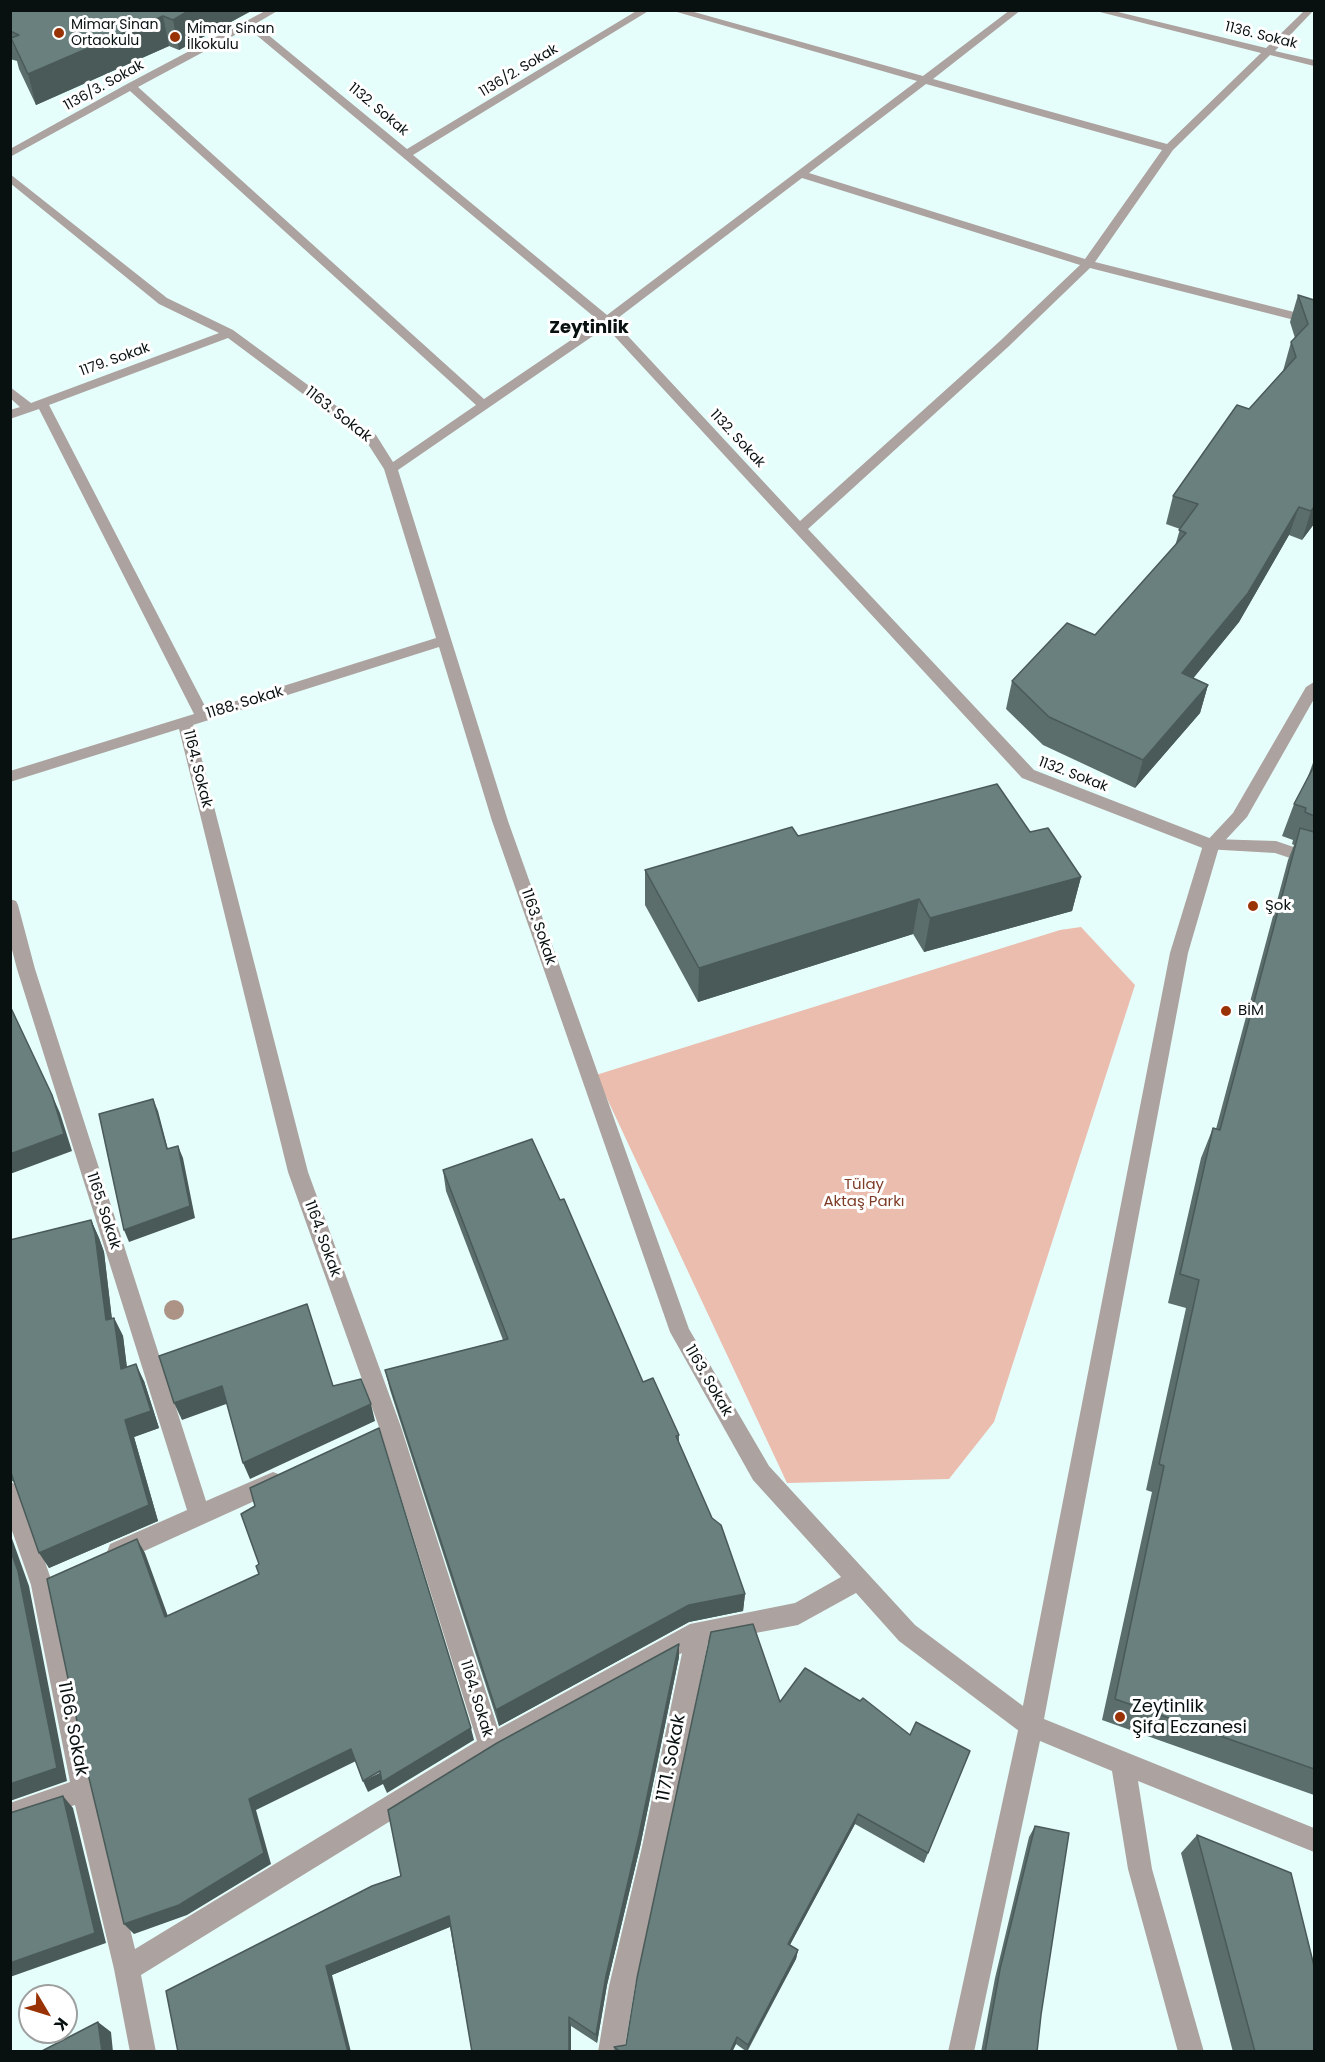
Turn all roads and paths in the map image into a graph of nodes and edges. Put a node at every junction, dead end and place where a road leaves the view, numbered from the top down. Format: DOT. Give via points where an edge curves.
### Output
graph roads {
  1 [pos="275,10"];
  2 [pos="646,10"];
  3 [pos="674,10"];
  4 [pos="1017,10"];
  5 [pos="1096,10"];
  6 [pos="1311,10"];
  7 [pos="249,24"];
  8 [pos="1269,51"];
  9 [pos="1314,63"];
  10 [pos="923,81"];
  11 [pos="131,86"];
  12 [pos="1169,148"];
  13 [pos="10,154"];
  14 [pos="407,154"];
  15 [pos="800,174"];
  16 [pos="10,177"];
  17 [pos="18,191"];
  18 [pos="1088,264"];
  19 [pos="607,321"];
  20 [pos="1314,321"];
  21 [pos="229,333"];
  22 [pos="10,391"];
  23 [pos="483,405"];
  24 [pos="35,406"];
  25 [pos="10,415"];
  26 [pos="391,469"];
  27 [pos="799,529"];
  28 [pos="445,640"];
  29 [pos="1314,687"];
  30 [pos="194,719"];
  31 [pos="10,777"];
  32 [pos="1211,845"];
  33 [pos="1314,860"];
  34 [pos="10,905"];
  35 [pos="390,1427"];
  36 [pos="369,1437"];
  37 [pos="295,1472"];
  38 [pos="10,1492"];
  39 [pos="200,1516"];
  40 [pos="94,1562"];
  41 [pos="857,1580"];
  42 [pos="698,1632"];
  43 [pos="1031,1726"];
  44 [pos="490,1746"];
  45 [pos="1123,1763"];
  46 [pos="84,1790"];
  47 [pos="10,1815"];
  48 [pos="1314,1840"];
  49 [pos="127,1969"];
  50 [pos="142,2052"];
  51 [pos="611,2052"];
  52 [pos="961,2052"];
  53 [pos="1191,2052"];
  1 -- 7 [label="street, 1136/3. Sokak"];
  2 -- 14 [label="street, 1136/2. Sokak"];
  3 -- 10 [label="street"];
  4 -- 10 [label="street"];
  5 -- 8 [label="street, 1136. Sokak"];
  6 -- 8 [label="street"];
  7 -- 11 [label="street, 1136/3. Sokak"];
  7 -- 14 [label="street, 1132. Sokak"];
  8 -- 9 [label="street, 1136. Sokak"];
  8 -- 12 [label="street"];
  10 -- 12 [label="street"];
  10 -- 15 [label="street"];
  11 -- 13 [label="street, 1136/3. Sokak"];
  11 -- 23 [label="street"];
  12 -- 18 [label="street"];
  14 -- 19 [label="street, 1132. Sokak"];
  15 -- 18 [label="street"];
  15 -- 19 [label="street"];
  16 -- 17 [label="street, 1163. Sokak"];
  17 -- 21 [label="street, 1163. Sokak" via="163,301"];
  18 -- 20 [label="street"];
  18 -- 27 [label="street"];
  19 -- 23 [label="street"];
  19 -- 27 [label="street, 1132. Sokak"];
  21 -- 24 [label="street, 1179. Sokak"];
  21 -- 26 [label="street, 1163. Sokak" via="371,438"];
  22 -- 24 [label="street"];
  23 -- 26 [label="street"];
  24 -- 25 [label="street, 1179. Sokak"];
  24 -- 30 [label="street, 1164. Sokak"];
  26 -- 28 [label="street, 1163. Sokak"];
  27 -- 32 [label="street, 1132. Sokak" via="1028,774"];
  28 -- 30 [label="street, 1188. Sokak"];
  28 -- 41 [label="street, 1163. Sokak" via="501,821 680,1332 761,1473"];
  29 -- 32 [label="street" via="1239,816"];
  30 -- 31 [label="street, 1188. Sokak"];
  30 -- 35 [label="street, 1164. Sokak" via="298,1172"];
  32 -- 33 [label="street, 1132. Sokak" via="1276,847"];
  32 -- 43 [label="street" via="1179,953"];
  34 -- 39 [label="street, 1165. Sokak" via="26,969"];
  35 -- 36 [label="street"];
  35 -- 44 [label="street, 1164. Sokak"];
  37 -- 39 [label="street"];
  38 -- 46 [label="street, 1166. Sokak" via="52,1580"];
  39 -- 40 [label="street"];
  41 -- 42 [label="street" via="798,1614"];
  41 -- 43 [label="street, 1163. Sokak" via="907,1633"];
  42 -- 44 [label="street"];
  42 -- 51 [label="street, 1171. Sokak"];
  43 -- 45 [label="street, 1163. Sokak"];
  43 -- 52 [label="street"];
  44 -- 49 [label="street"];
  45 -- 48 [label="street, 1163. Sokak"];
  45 -- 53 [label="street" via="1140,1869"];
  46 -- 47 [label="street"];
  46 -- 49 [label="street, 1166. Sokak"];
  49 -- 50 [label="street"];
}
